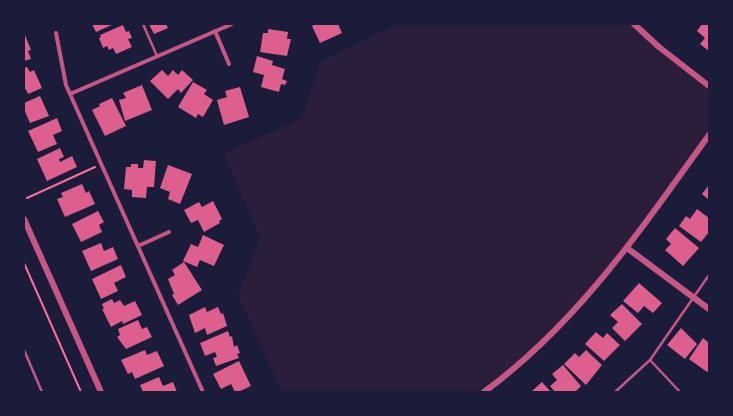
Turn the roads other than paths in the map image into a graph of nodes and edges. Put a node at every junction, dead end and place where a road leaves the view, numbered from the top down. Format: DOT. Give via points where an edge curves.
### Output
graph roads {
  1 [pos="143,24"];
  2 [pos="232,24"];
  3 [pos="634,24"];
  4 [pos="215,32"];
  5 [pos="56,33"];
  6 [pos="157,56"];
  7 [pos="229,64"];
  8 [pos="709,86"];
  9 [pos="70,94"];
  10 [pos="709,135"];
  11 [pos="24,219"];
  12 [pos="170,232"];
  13 [pos="138,246"];
  14 [pos="627,248"];
  15 [pos="709,275"];
  16 [pos="693,297"];
  17 [pos="709,309"];
  18 [pos="24,350"];
  19 [pos="650,360"];
  20 [pos="42,392"];
  21 [pos="101,392"];
  22 [pos="202,392"];
  23 [pos="484,392"];
  24 [pos="615,392"];
  25 [pos="680,392"];
  1 -- 6 [label="lane"];
  2 -- 4 [label="street"];
  3 -- 8 [label="street"];
  4 -- 6 [label="street"];
  4 -- 7 [label="street"];
  5 -- 9 [label="street"];
  6 -- 9 [label="street"];
  9 -- 13 [label="street"];
  10 -- 14 [label="street"];
  11 -- 21 [label="street"];
  12 -- 13 [label="street"];
  13 -- 22 [label="street"];
  14 -- 16 [label="street"];
  14 -- 23 [label="street" via="563,322"];
  15 -- 16 [label="lane"];
  16 -- 17 [label="street"];
  16 -- 19 [label="lane"];
  18 -- 20 [label="lane"];
  19 -- 24 [label="lane"];
  19 -- 25 [label="lane"];
}
